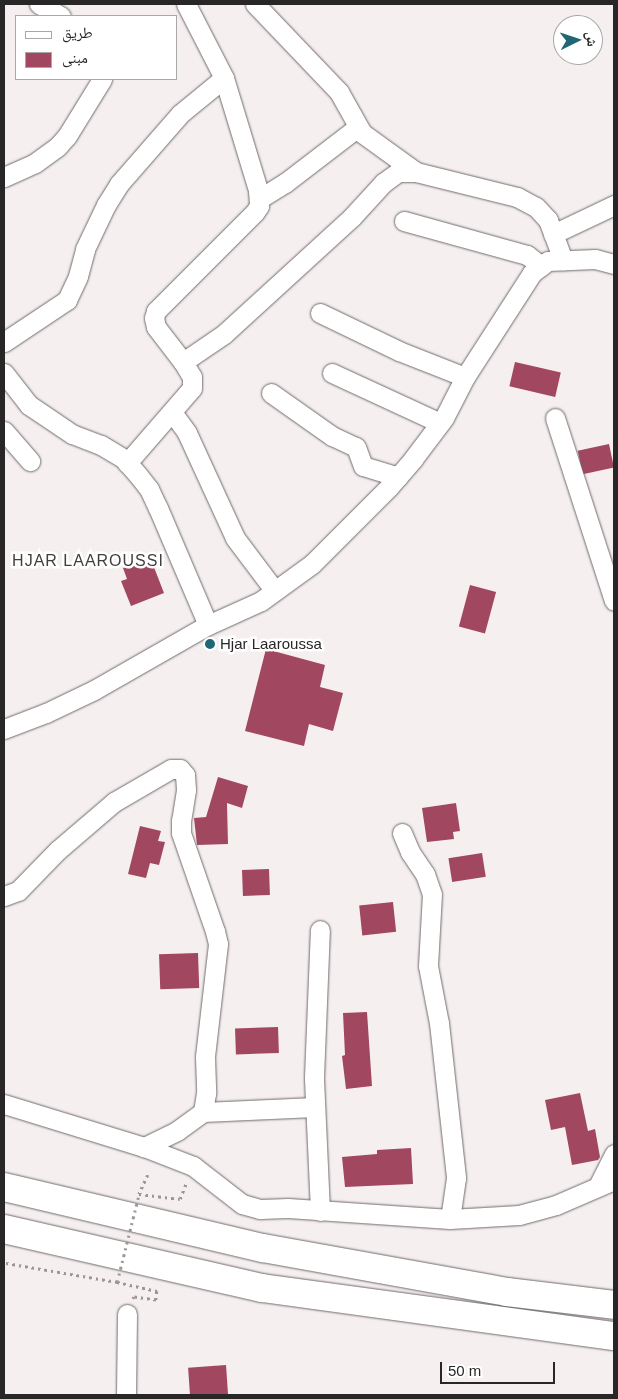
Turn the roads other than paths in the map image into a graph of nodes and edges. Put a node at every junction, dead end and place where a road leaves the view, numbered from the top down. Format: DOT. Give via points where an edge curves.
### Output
graph roads {
  1 [pos="39,4"];
  2 [pos="186,4"];
  3 [pos="255,4"];
  4 [pos="59,15"];
  5 [pos="224,78"];
  6 [pos="101,80"];
  7 [pos="358,127"];
  8 [pos="416,172"];
  9 [pos="4,178"];
  10 [pos="259,199"];
  11 [pos="614,205"];
  12 [pos="404,222"];
  13 [pos="553,234"];
  14 [pos="563,260"];
  15 [pos="614,264"];
  16 [pos="541,266"];
  17 [pos="320,313"];
  18 [pos="4,342"];
  19 [pos="183,362"];
  20 [pos="4,373"];
  21 [pos="332,374"];
  22 [pos="464,377"];
  23 [pos="271,392"];
  24 [pos="172,412"];
  25 [pos="555,418"];
  26 [pos="440,423"];
  27 [pos="4,431"];
  28 [pos="30,461"];
  29 [pos="127,463"];
  30 [pos="398,477"];
  31 [pos="275,591"];
  32 [pos="614,602"];
  33 [pos="208,625"];
  34 [pos="4,729"];
  35 [pos="402,833"];
  36 [pos="4,896"];
  37 [pos="320,930"];
  38 [pos="4,1104"];
  39 [pos="315,1107"];
  40 [pos="203,1112"];
  41 [pos="144,1147"];
  42 [pos="614,1154"];
  43 [pos="606,1183"];
  44 [pos="4,1187"];
  45 [pos="320,1210"];
  46 [pos="450,1219"];
  47 [pos="4,1229"];
  48 [pos="614,1305"];
  49 [pos="127,1314"];
  50 [pos="614,1336"];
  51 [pos="126,1395"];
  1 -- 4 [label="street"];
  2 -- 5 [label="street"];
  3 -- 7 [label="street" via="339,92"];
  5 -- 10 [label="street"];
  5 -- 18 [label="street" via="180,114 119,184 85,249 67,300"];
  6 -- 9 [label="street" via="58,146 35,163"];
  7 -- 8 [label="street"];
  7 -- 10 [label="street"];
  8 -- 13 [label="street" via="517,197 548,220"];
  8 -- 19 [label="street" via="398,172 391,176 268,295 224,334"];
  10 -- 19 [label="street" via="255,212 156,311 156,327"];
  11 -- 13 [label="street"];
  12 -- 16 [label="street" via="527,255"];
  13 -- 14 [label="street"];
  14 -- 15 [label="street" via="596,259"];
  14 -- 16 [label="street" via="548,261"];
  16 -- 22 [label="street" via="532,273"];
  17 -- 22 [label="street"];
  19 -- 24 [label="street" via="193,385"];
  20 -- 29 [label="street" via="29,405 72,434 102,445"];
  21 -- 26 [label="street"];
  22 -- 26 [label="street"];
  23 -- 30 [label="street" via="332,436 356,447 363,466"];
  24 -- 29 [label="street"];
  24 -- 31 [label="street" via="187,433 236,538"];
  25 -- 32 [label="street"];
  26 -- 30 [label="street"];
  27 -- 28 [label="street"];
  29 -- 33 [label="street" via="149,489"];
  30 -- 31 [label="street" via="312,564"];
  31 -- 33 [label="street" via="261,601"];
  33 -- 34 [label="street" via="94,690"];
  35 -- 46 [label="street" via="425,874 432,894 428,966 439,1023 456,1178"];
  36 -- 40 [label="street" via="18,891 58,850 114,802 172,769 180,769 185,775 186,790 181,833 218,944 205,1057"];
  37 -- 39 [label="street"];
  38 -- 41 [label="street"];
  39 -- 40 [label="street"];
  39 -- 45 [label="street"];
  40 -- 41 [label="street" via="177,1131"];
  41 -- 45 [label="street" via="193,1166 242,1204 260,1209"];
  42 -- 43 [label="street"];
  43 -- 46 [label="street" via="556,1205 519,1214"];
  44 -- 48 [label="highway" via="263,1248 507,1292"];
  45 -- 46 [label="street"];
  47 -- 50 [label="highway" via="262,1288"];
  49 -- 51 [label="street"];
}
